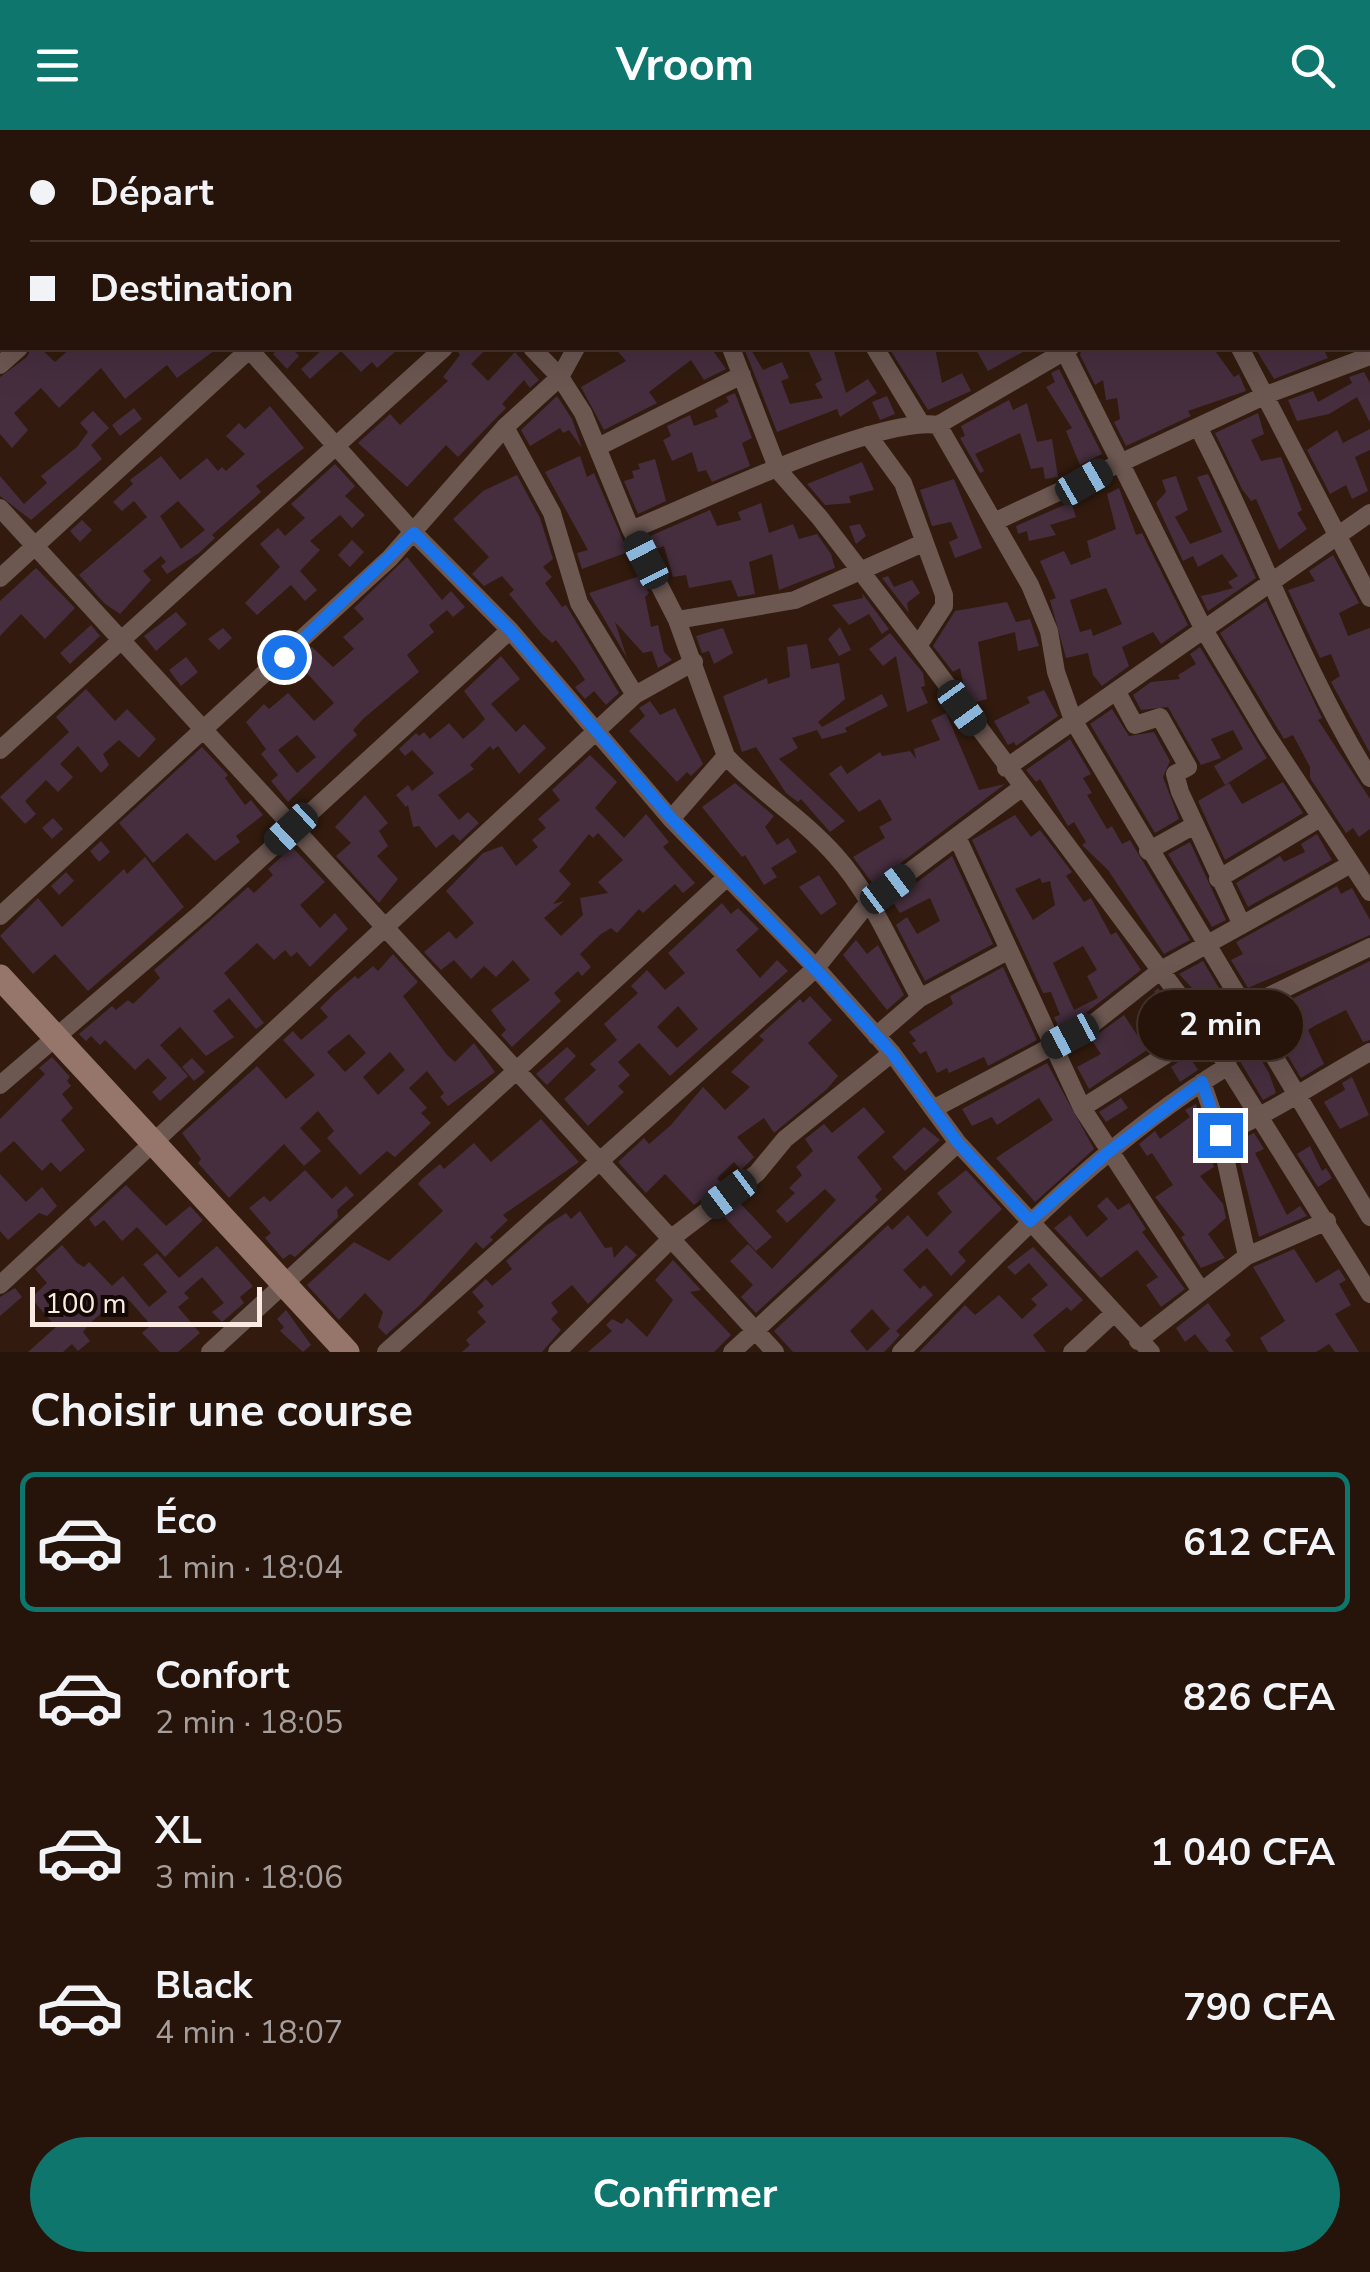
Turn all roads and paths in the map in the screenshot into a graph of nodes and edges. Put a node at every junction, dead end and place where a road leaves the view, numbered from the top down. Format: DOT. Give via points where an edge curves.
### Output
graph roads {
  1 [pos="247,350"];
  2 [pos="251,350"];
  3 [pos="442,350"];
  4 [pos="534,350"];
  5 [pos="575,350"];
  6 [pos="731,350"];
  7 [pos="876,350"];
  8 [pos="1062,350"];
  9 [pos="1067,350"];
  10 [pos="1241,350"];
  11 [pos="1370,356"];
  12 [pos="742,375"];
  13 [pos="560,377"];
  14 [pos="1266,396"];
  15 [pos="929,424"];
  16 [pos="505,426"];
  17 [pos="1198,428"];
  18 [pos="868,435"];
  19 [pos="336,445"];
  20 [pos="598,447"];
  21 [pos="1123,460"];
  22 [pos="778,470"];
  23 [pos="0,508"];
  24 [pos="1370,513"];
  25 [pos="994,522"];
  26 [pos="631,530"];
  27 [pos="414,533"];
  28 [pos="1336,537"];
  29 [pos="923,544"];
  30 [pos="36,546"];
  31 [pos="862,572"];
  32 [pos="0,578"];
  33 [pos="1274,581"];
  34 [pos="1370,598"];
  35 [pos="676,620"];
  36 [pos="1204,628"];
  37 [pos="510,630"];
  38 [pos="121,641"];
  39 [pos="918,646"];
  40 [pos="694,662"];
  41 [pos="1117,692"];
  42 [pos="635,695"];
  43 [pos="1073,720"];
  44 [pos="599,730"];
  45 [pos="204,732"];
  46 [pos="0,750"];
  47 [pos="726,756"];
  48 [pos="1006,768"];
  49 [pos="1370,778"];
  50 [pos="1020,789"];
  51 [pos="671,818"];
  52 [pos="1320,818"];
  53 [pos="1193,826"];
  54 [pos="291,829"];
  55 [pos="958,839"];
  56 [pos="1148,850"];
  57 [pos="1352,864"];
  58 [pos="727,877"];
  59 [pos="1218,879"];
  60 [pos="1370,892"];
  61 [pos="868,904"];
  62 [pos="0,916"];
  63 [pos="384,925"];
  64 [pos="1242,925"];
  65 [pos="1206,946"];
  66 [pos="1370,947"];
  67 [pos="1009,950"];
  68 [pos="816,968"];
  69 [pos="1161,970"];
  70 [pos="0,977"];
  71 [pos="920,998"];
  72 [pos="1244,1008"];
  73 [pos="1206,1030"];
  74 [pos="876,1036"];
  75 [pos="55,1038"];
  76 [pos="1051,1047"];
  77 [pos="1370,1052"];
  78 [pos="892,1053"];
  79 [pos="1228,1066"];
  80 [pos="518,1072"];
  81 [pos="1202,1082"];
  82 [pos="0,1085"];
  83 [pos="1296,1092"];
  84 [pos="935,1108"];
  85 [pos="1082,1108"];
  86 [pos="1260,1118"];
  87 [pos="1220,1135"];
  88 [pos="155,1142"];
  89 [pos="958,1143"];
  90 [pos="1107,1153"];
  91 [pos="602,1160"];
  92 [pos="1370,1217"];
  93 [pos="1030,1221"];
  94 [pos="1327,1221"];
  95 [pos="673,1237"];
  96 [pos="1247,1256"];
  97 [pos="1362,1265"];
  98 [pos="284,1283"];
  99 [pos="0,1285"];
  100 [pos="1201,1291"];
  101 [pos="1370,1294"];
  102 [pos="1113,1314"];
  103 [pos="756,1331"];
  104 [pos="1144,1346"];
  105 [pos="210,1352"];
  106 [pos="347,1352"];
  107 [pos="386,1352"];
  108 [pos="558,1352"];
  109 [pos="732,1352"];
  110 [pos="775,1352"];
  111 [pos="901,1352"];
  112 [pos="1072,1352"];
  1 -- 30 [label="street"];
  2 -- 19 [label="street"];
  3 -- 19 [label="street"];
  4 -- 13 [label="street"];
  5 -- 13 [label="street"];
  6 -- 12 [label="street"];
  7 -- 15 [label="street"];
  8 -- 15 [label="street"];
  9 -- 21 [label="street"];
  10 -- 14 [label="street"];
  11 -- 14 [label="street"];
  12 -- 20 [label="street"];
  12 -- 22 [label="street"];
  13 -- 16 [label="street"];
  13 -- 20 [label="street"];
  14 -- 17 [label="street"];
  14 -- 28 [label="street"];
  15 -- 18 [label="street"];
  15 -- 25 [label="street"];
  16 -- 27 [label="street"];
  16 -- 42 [label="street" via="552,513 579,602"];
  17 -- 21 [label="street"];
  17 -- 33 [label="street"];
  18 -- 22 [label="street"];
  18 -- 29 [label="street" via="894,465"];
  19 -- 27 [label="street"];
  19 -- 38 [label="street"];
  20 -- 26 [label="street"];
  21 -- 25 [label="street"];
  21 -- 36 [label="street"];
  22 -- 26 [label="street"];
  22 -- 31 [label="street"];
  23 -- 30 [label="street"];
  24 -- 28 [label="street"];
  25 -- 43 [label="street" via="1049,631"];
  26 -- 35 [label="street"];
  27 -- 37 [label="street"];
  27 -- 45 [label="street"];
  28 -- 33 [label="street"];
  28 -- 34 [label="street"];
  29 -- 31 [label="street"];
  29 -- 39 [label="street" via="945,600"];
  30 -- 32 [label="street"];
  30 -- 38 [label="street"];
  31 -- 35 [label="street" via="760,609"];
  31 -- 39 [label="street"];
  33 -- 36 [label="street"];
  33 -- 49 [label="street" via="1336,722"];
  35 -- 40 [label="street"];
  36 -- 41 [label="street"];
  36 -- 52 [label="street"];
  37 -- 44 [label="street"];
  37 -- 54 [label="street"];
  38 -- 45 [label="street"];
  38 -- 46 [label="street"];
  39 -- 48 [label="street"];
  40 -- 42 [label="street"];
  40 -- 47 [label="street"];
  41 -- 43 [label="street"];
  41 -- 53 [label="street" via="1135,725 1160,718 1188,766 1175,774"];
  42 -- 44 [label="street"];
  43 -- 48 [label="street"];
  43 -- 56 [label="street"];
  44 -- 51 [label="street"];
  44 -- 63 [label="street"];
  45 -- 54 [label="street"];
  45 -- 62 [label="street"];
  47 -- 51 [label="street"];
  47 -- 61 [label="street" via="837,857"];
  48 -- 50 [label="street"];
  50 -- 55 [label="street"];
  50 -- 69 [label="street"];
  51 -- 58 [label="street"];
  52 -- 57 [label="street"];
  52 -- 59 [label="street"];
  53 -- 56 [label="street"];
  53 -- 59 [label="street"];
  54 -- 63 [label="street"];
  54 -- 75 [label="street"];
  55 -- 61 [label="street"];
  55 -- 67 [label="street"];
  56 -- 65 [label="street"];
  57 -- 60 [label="street"];
  57 -- 64 [label="street"];
  58 -- 68 [label="street"];
  58 -- 80 [label="street"];
  59 -- 64 [label="street"];
  61 -- 68 [label="street"];
  61 -- 71 [label="street"];
  63 -- 80 [label="street"];
  63 -- 88 [label="street"];
  64 -- 65 [label="street"];
  65 -- 69 [label="street"];
  65 -- 72 [label="street"];
  66 -- 72 [label="street"];
  67 -- 71 [label="street"];
  67 -- 76 [label="street"];
  68 -- 74 [label="street"];
  68 -- 91 [label="street"];
  69 -- 73 [label="street"];
  69 -- 76 [label="street" via="1090,1026"];
  70 -- 75 [label="street"];
  71 -- 74 [label="street"];
  72 -- 83 [label="street"];
  73 -- 79 [label="street"];
  73 -- 85 [label="street"];
  74 -- 78 [label="street"];
  75 -- 82 [label="street"];
  75 -- 88 [label="street"];
  76 -- 84 [label="street"];
  76 -- 85 [label="street"];
  77 -- 83 [label="street"];
  78 -- 84 [label="street"];
  78 -- 95 [label="street"];
  79 -- 81 [label="street"];
  79 -- 86 [label="street"];
  80 -- 91 [label="street"];
  80 -- 98 [label="street"];
  81 -- 87 [label="street"];
  81 -- 90 [label="street"];
  83 -- 86 [label="street"];
  83 -- 92 [label="street"];
  84 -- 89 [label="street"];
  85 -- 90 [label="street"];
  86 -- 87 [label="street"];
  86 -- 94 [label="street"];
  87 -- 96 [label="street"];
  88 -- 98 [label="street"];
  88 -- 99 [label="street"];
  89 -- 93 [label="street"];
  89 -- 103 [label="street"];
  90 -- 93 [label="street"];
  90 -- 100 [label="street"];
  91 -- 95 [label="street"];
  91 -- 107 [label="street"];
  93 -- 102 [label="street"];
  93 -- 111 [label="street"];
  94 -- 96 [label="street"];
  94 -- 97 [label="street"];
  95 -- 103 [label="street"];
  95 -- 108 [label="street"];
  96 -- 100 [label="street"];
  97 -- 101 [label="street"];
  98 -- 105 [label="street"];
  98 -- 106 [label="street"];
  100 -- 104 [label="street"];
  102 -- 104 [label="street"];
  102 -- 112 [label="street"];
  103 -- 109 [label="street"];
  103 -- 110 [label="street"];
}
